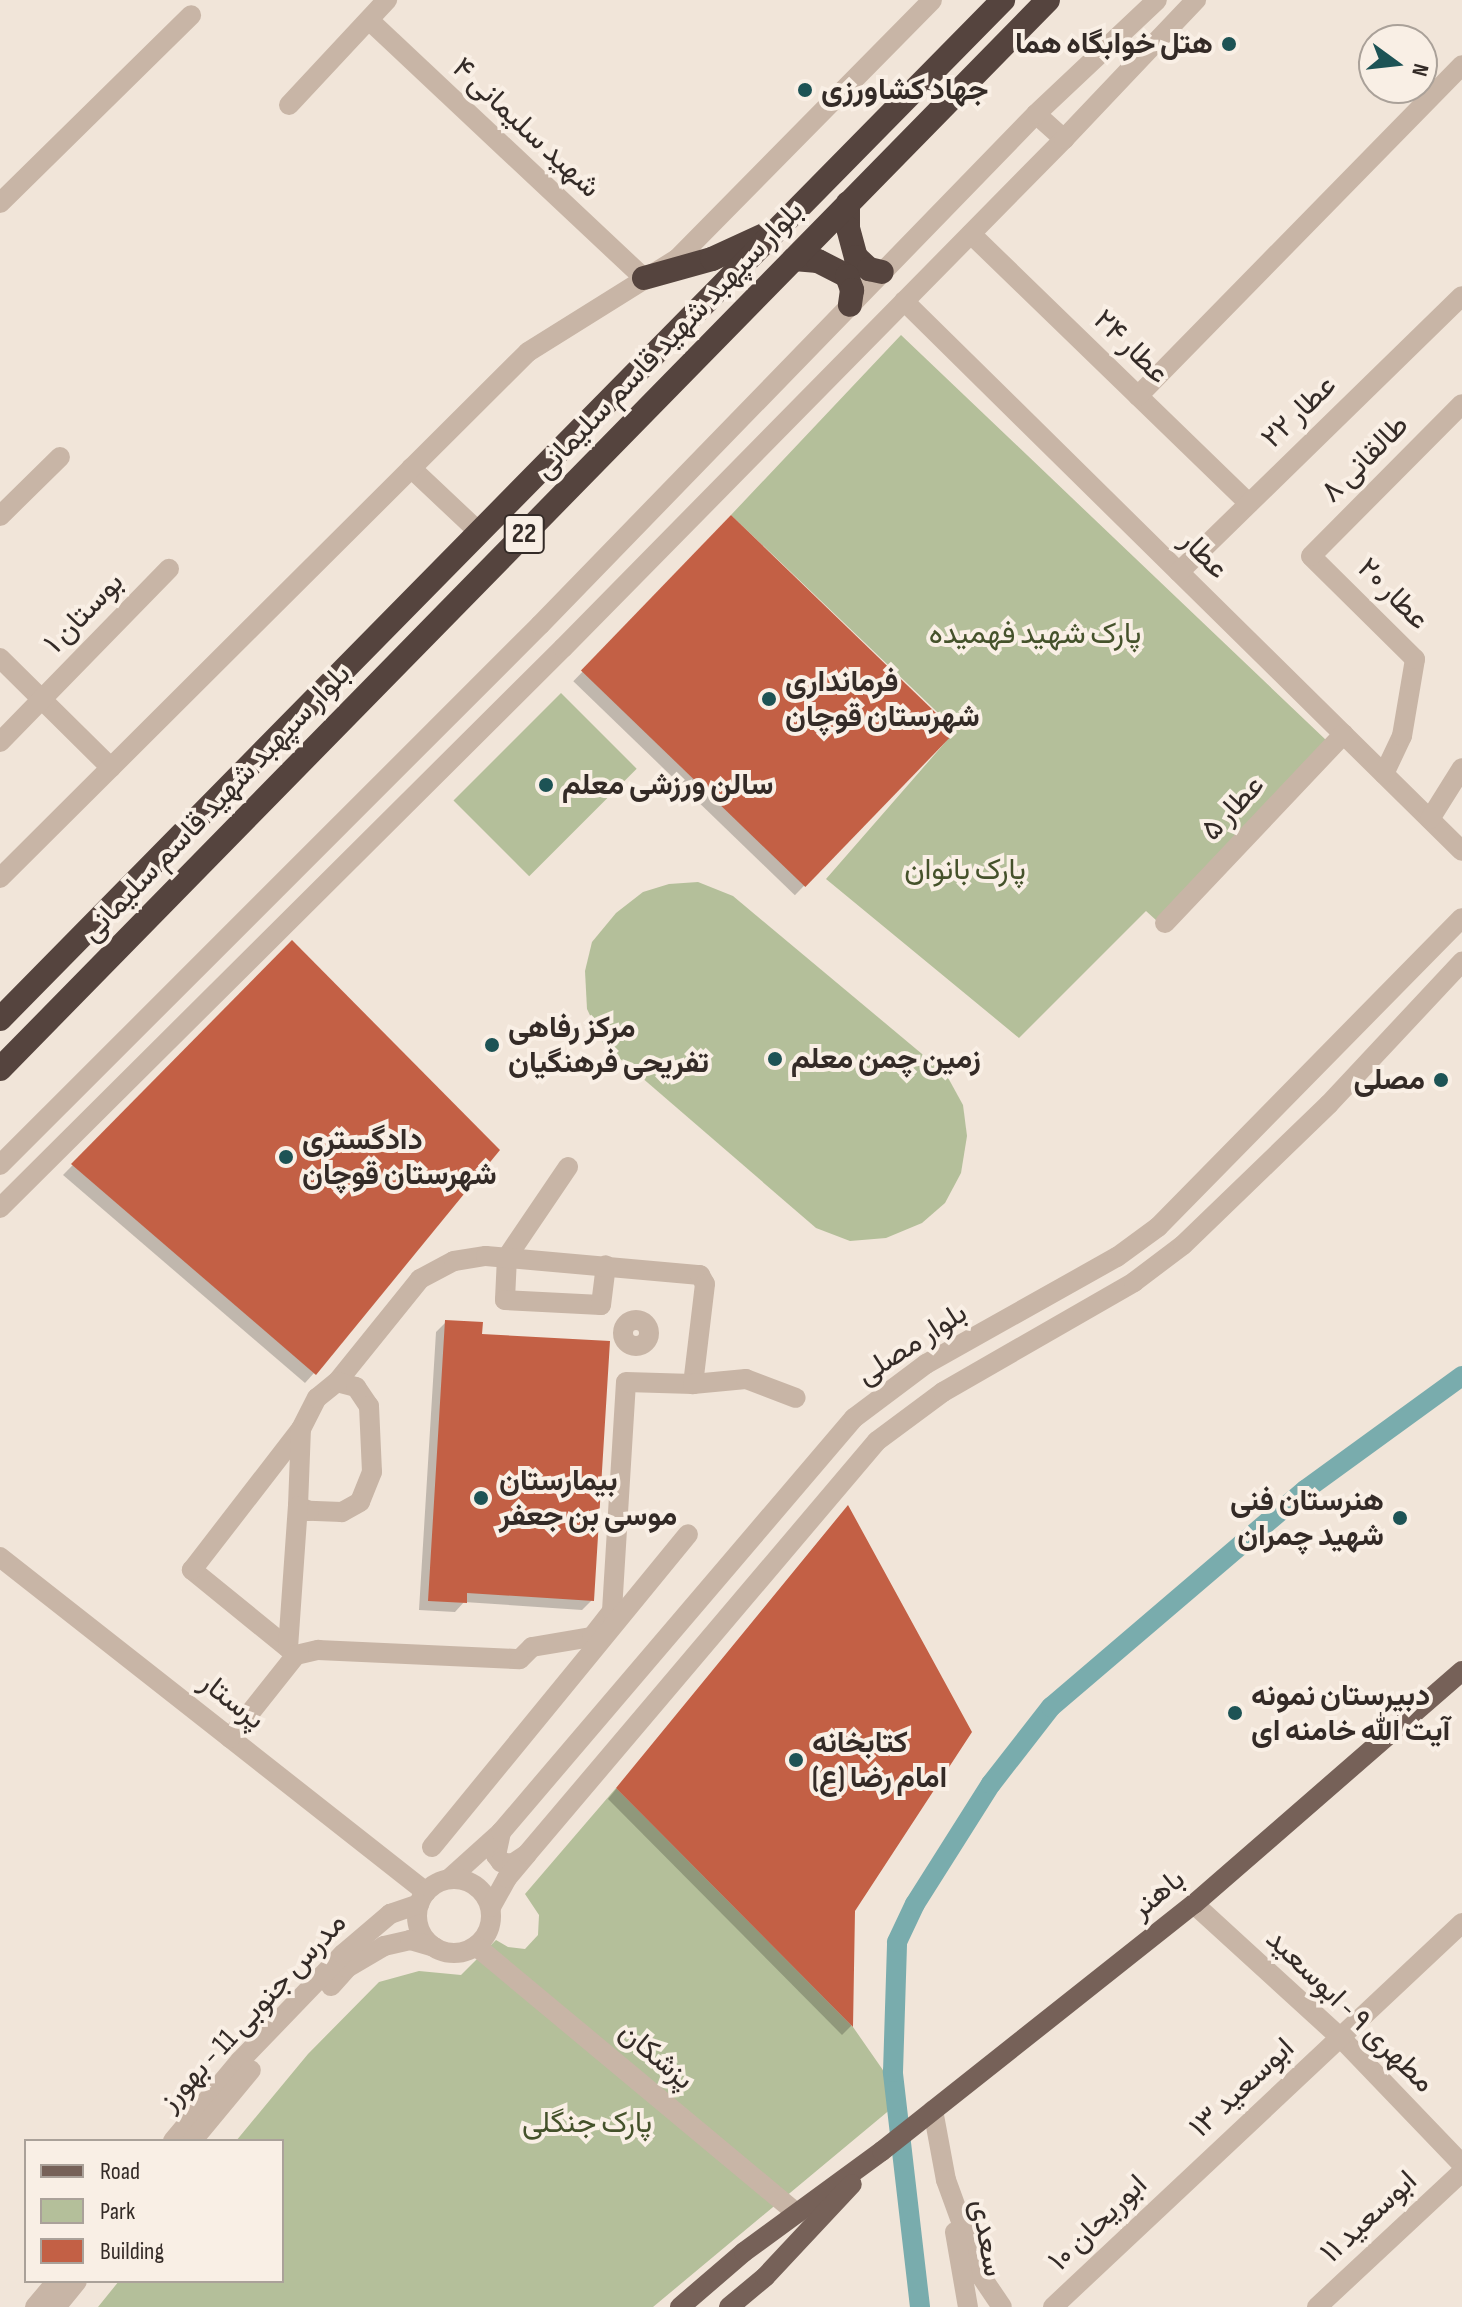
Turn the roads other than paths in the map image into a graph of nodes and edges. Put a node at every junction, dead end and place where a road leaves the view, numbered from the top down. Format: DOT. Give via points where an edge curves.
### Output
graph roads {
  1 [pos="387,0"];
  2 [pos="932,0"];
  3 [pos="1003,0"];
  4 [pos="1048,0"];
  5 [pos="1157,0"];
  6 [pos="1196,0"];
  7 [pos="191,15"];
  8 [pos="369,20"];
  9 [pos="1462,65"];
  10 [pos="289,105"];
  11 [pos="1036,114"];
  12 [pos="1064,139"];
  13 [pos="0,203"];
  14 [pos="848,203"];
  15 [pos="777,229"];
  16 [pos="971,234"];
  17 [pos="794,259"];
  18 [pos="882,272"];
  19 [pos="644,278"];
  20 [pos="1462,296"];
  21 [pos="904,301"];
  22 [pos="850,305"];
  23 [pos="1138,396"];
  24 [pos="1462,404"];
  25 [pos="60,457"];
  26 [pos="411,468"];
  27 [pos="1249,503"];
  28 [pos="0,516"];
  29 [pos="479,532"];
  30 [pos="1311,556"];
  31 [pos="169,569"];
  32 [pos="1179,572"];
  33 [pos="540,625"];
  34 [pos="563,648"];
  35 [pos="0,658"];
  36 [pos="42,700"];
  37 [pos="1344,734"];
  38 [pos="0,742"];
  39 [pos="111,768"];
  40 [pos="1462,768"];
  41 [pos="1384,774"];
  42 [pos="1430,819"];
  43 [pos="1462,851"];
  44 [pos="0,878"];
  45 [pos="1462,918"];
  46 [pos="1165,923"];
  47 [pos="1462,962"];
  48 [pos="175,990"];
  49 [pos="197,1012"];
  50 [pos="0,1019"];
  51 [pos="0,1069"];
  52 [pos="0,1165"];
  53 [pos="568,1167"];
  54 [pos="0,1208"];
  55 [pos="507,1257"];
  56 [pos="606,1265"];
  57 [pos="633,1346"];
  58 [pos="337,1382"];
  59 [pos="626,1382"];
  60 [pos="693,1384"];
  61 [pos="796,1398"];
  62 [pos="301,1429"];
  63 [pos="298,1506"];
  64 [pos="688,1534"];
  65 [pos="0,1557"];
  66 [pos="614,1580"];
  67 [pos="634,1604"];
  68 [pos="1462,1671"];
  69 [pos="230,1738"];
  70 [pos="501,1832"];
  71 [pos="432,1847"];
  72 [pos="527,1854"];
  73 [pos="449,1879"];
  74 [pos="423,1898"];
  75 [pos="1194,1904"];
  76 [pos="491,1907"];
  77 [pos="1462,1923"];
  78 [pos="476,1946"];
  79 [pos="434,1947"];
  80 [pos="1341,2038"];
  81 [pos="245,2066"];
  82 [pos="926,2116"];
  83 [pos="175,2139"];
  84 [pos="193,2139"];
  85 [pos="882,2151"];
  86 [pos="1462,2164"];
  87 [pos="1462,2172"];
  88 [pos="946,2180"];
  89 [pos="1184,2182"];
  90 [pos="797,2213"];
  91 [pos="55,2283"];
  92 [pos="75,2283"];
  93 [pos="35,2307"];
  94 [pos="56,2307"];
  95 [pos="680,2307"];
  96 [pos="729,2307"];
  97 [pos="968,2307"];
  98 [pos="1002,2307"];
  99 [pos="1053,2307"];
  100 [pos="1317,2307"];
  1 -- 8 [label="street"];
  2 -- 19 [label="street" via="677,259"];
  3 -- 15 [label="highway, بلوار سپهبد شهید قاسم سلیمانی / 22"];
  4 -- 14 [label="highway, بلوار سپهبد شهید قاسم سلیمانی / 22"];
  5 -- 11 [label="street"];
  6 -- 12 [label="street"];
  7 -- 13 [label="street"];
  8 -- 10 [label="street"];
  8 -- 19 [label="street, شهید سلیمانی ۴"];
  9 -- 23 [label="street"];
  11 -- 12 [label="street"];
  11 -- 18 [label="street"];
  12 -- 16 [label="street"];
  14 -- 17 [label="highway, بلوار سپهبد شهید قاسم سلیمانی / 22"];
  14 -- 18 [label="highway" via="856,257"];
  15 -- 19 [label="highway" via="712,259"];
  15 -- 29 [label="highway, بلوار سپهبد شهید قاسم سلیمانی / 22"];
  16 -- 21 [label="street"];
  16 -- 23 [label="street, عطار ۲۴"];
  17 -- 22 [label="highway" via="818,261 847,276"];
  17 -- 51 [label="highway, بلوار سپهبد شهید قاسم سلیمانی / 22"];
  18 -- 22 [label="street"];
  19 -- 26 [label="street" via="528,352"];
  20 -- 27 [label="street, عطار ۲۲"];
  21 -- 32 [label="street, عطار"];
  21 -- 34 [label="street"];
  22 -- 33 [label="street"];
  23 -- 27 [label="street, عطار ۲۴"];
  24 -- 30 [label="street, طالقانی ۸"];
  25 -- 28 [label="street"];
  26 -- 29 [label="street"];
  26 -- 39 [label="street"];
  27 -- 32 [label="street, عطار ۲۲"];
  29 -- 50 [label="highway, بلوار سپهبد شهید قاسم سلیمانی / 22"];
  30 -- 41 [label="street, عطار ۲۰" via="1415,659 1402,736"];
  31 -- 36 [label="street, بوستان ۱"];
  32 -- 37 [label="street, عطار"];
  33 -- 34 [label="street"];
  33 -- 48 [label="street"];
  34 -- 49 [label="street"];
  35 -- 36 [label="street"];
  36 -- 38 [label="street, بوستان ۱"];
  36 -- 39 [label="street"];
  37 -- 41 [label="street, عطار"];
  37 -- 46 [label="street, عطار ۵"];
  39 -- 44 [label="street"];
  40 -- 42 [label="street"];
  41 -- 42 [label="street, عطار"];
  42 -- 43 [label="street, عطار"];
  45 -- 70 [label="street, بلوار مصلی" via="1158,1227 1117,1257 926,1364 854,1418"];
  47 -- 72 [label="street, بلوار مصلی" via="1329,1104 1183,1245 1134,1282 943,1392 877,1441"];
  48 -- 49 [label="street"];
  48 -- 52 [label="street"];
  49 -- 54 [label="street"];
  53 -- 55 [label="street"];
  55 -- 56 [label="street"];
  55 -- 56 [label="street" via="505,1300 601,1305"];
  55 -- 58 [label="street" via="454,1261 420,1279"];
  56 -- 60 [label="street" via="700,1275 705,1284"];
  57 -- 59 [label="street"];
  58 -- 62 [label="street" via="317,1398"];
  58 -- 63 [label="street" via="356,1387 369,1406 372,1472 360,1502 342,1512"];
  59 -- 60 [label="street"];
  59 -- 66 [label="street"];
  60 -- 61 [label="street" via="746,1379"];
  62 -- 63 [label="street"];
  62 -- 63 [label="street" via="192,1570 288,1648"];
  64 -- 67 [label="street"];
  65 -- 69 [label="street, پرستار"];
  66 -- 67 [label="street"];
  66 -- 69 [label="street" via="612,1611 592,1637 532,1647 520,1659 318,1650 296,1655"];
  67 -- 71 [label="street"];
  68 -- 75 [label="main road, باهنر"];
  69 -- 74 [label="street, پرستار"];
  70 -- 72 [label="street" via="496,1855 501,1862 512,1864"];
  70 -- 73 [label="street, بلوار مصلی"];
  72 -- 76 [label="street, بلوار مصلی"];
  73 -- 74 [label="street"];
  73 -- 76 [label="street" via="475,1885"];
  74 -- 79 [label="street" via="422,1933"];
  74 -- 81 [label="street, مدرس جنوبی 11 - بهورز" via="390,1914 343,1954"];
  75 -- 80 [label="street, مطهری ۹ - ابوسعید"];
  75 -- 82 [label="main road, باهنر"];
  76 -- 78 [label="street" via="491,1922"];
  77 -- 80 [label="street, ابوسعید ۱۳"];
  78 -- 79 [label="street" via="463,1952"];
  78 -- 90 [label="street, پزشکان"];
  79 -- 81 [label="street, مدرس جنوبی 11 - بهورز" via="410,1940 384,1946 347,1968"];
  80 -- 86 [label="street, مطهری ۹ - ابوسعید"];
  80 -- 89 [label="street, ابوسعید ۱۳"];
  81 -- 83 [label="street, مدرس جنوبی 11 - بهورز"];
  81 -- 84 [label="street, مدرس جنوبی 11 - بهورز"];
  82 -- 85 [label="main road, باهنر"];
  82 -- 88 [label="street"];
  85 -- 90 [label="main road, باهنر"];
  85 -- 96 [label="main road, باهنر" via="765,2277"];
  87 -- 100 [label="street, ابوسعید ۱۱"];
  88 -- 97 [label="street, سعدی"];
  88 -- 98 [label="street" via="981,2276"];
  89 -- 99 [label="street, ابوریحان ۱۰"];
  90 -- 95 [label="main road, باهنر"];
  91 -- 93 [label="street"];
  92 -- 94 [label="street"];
}
